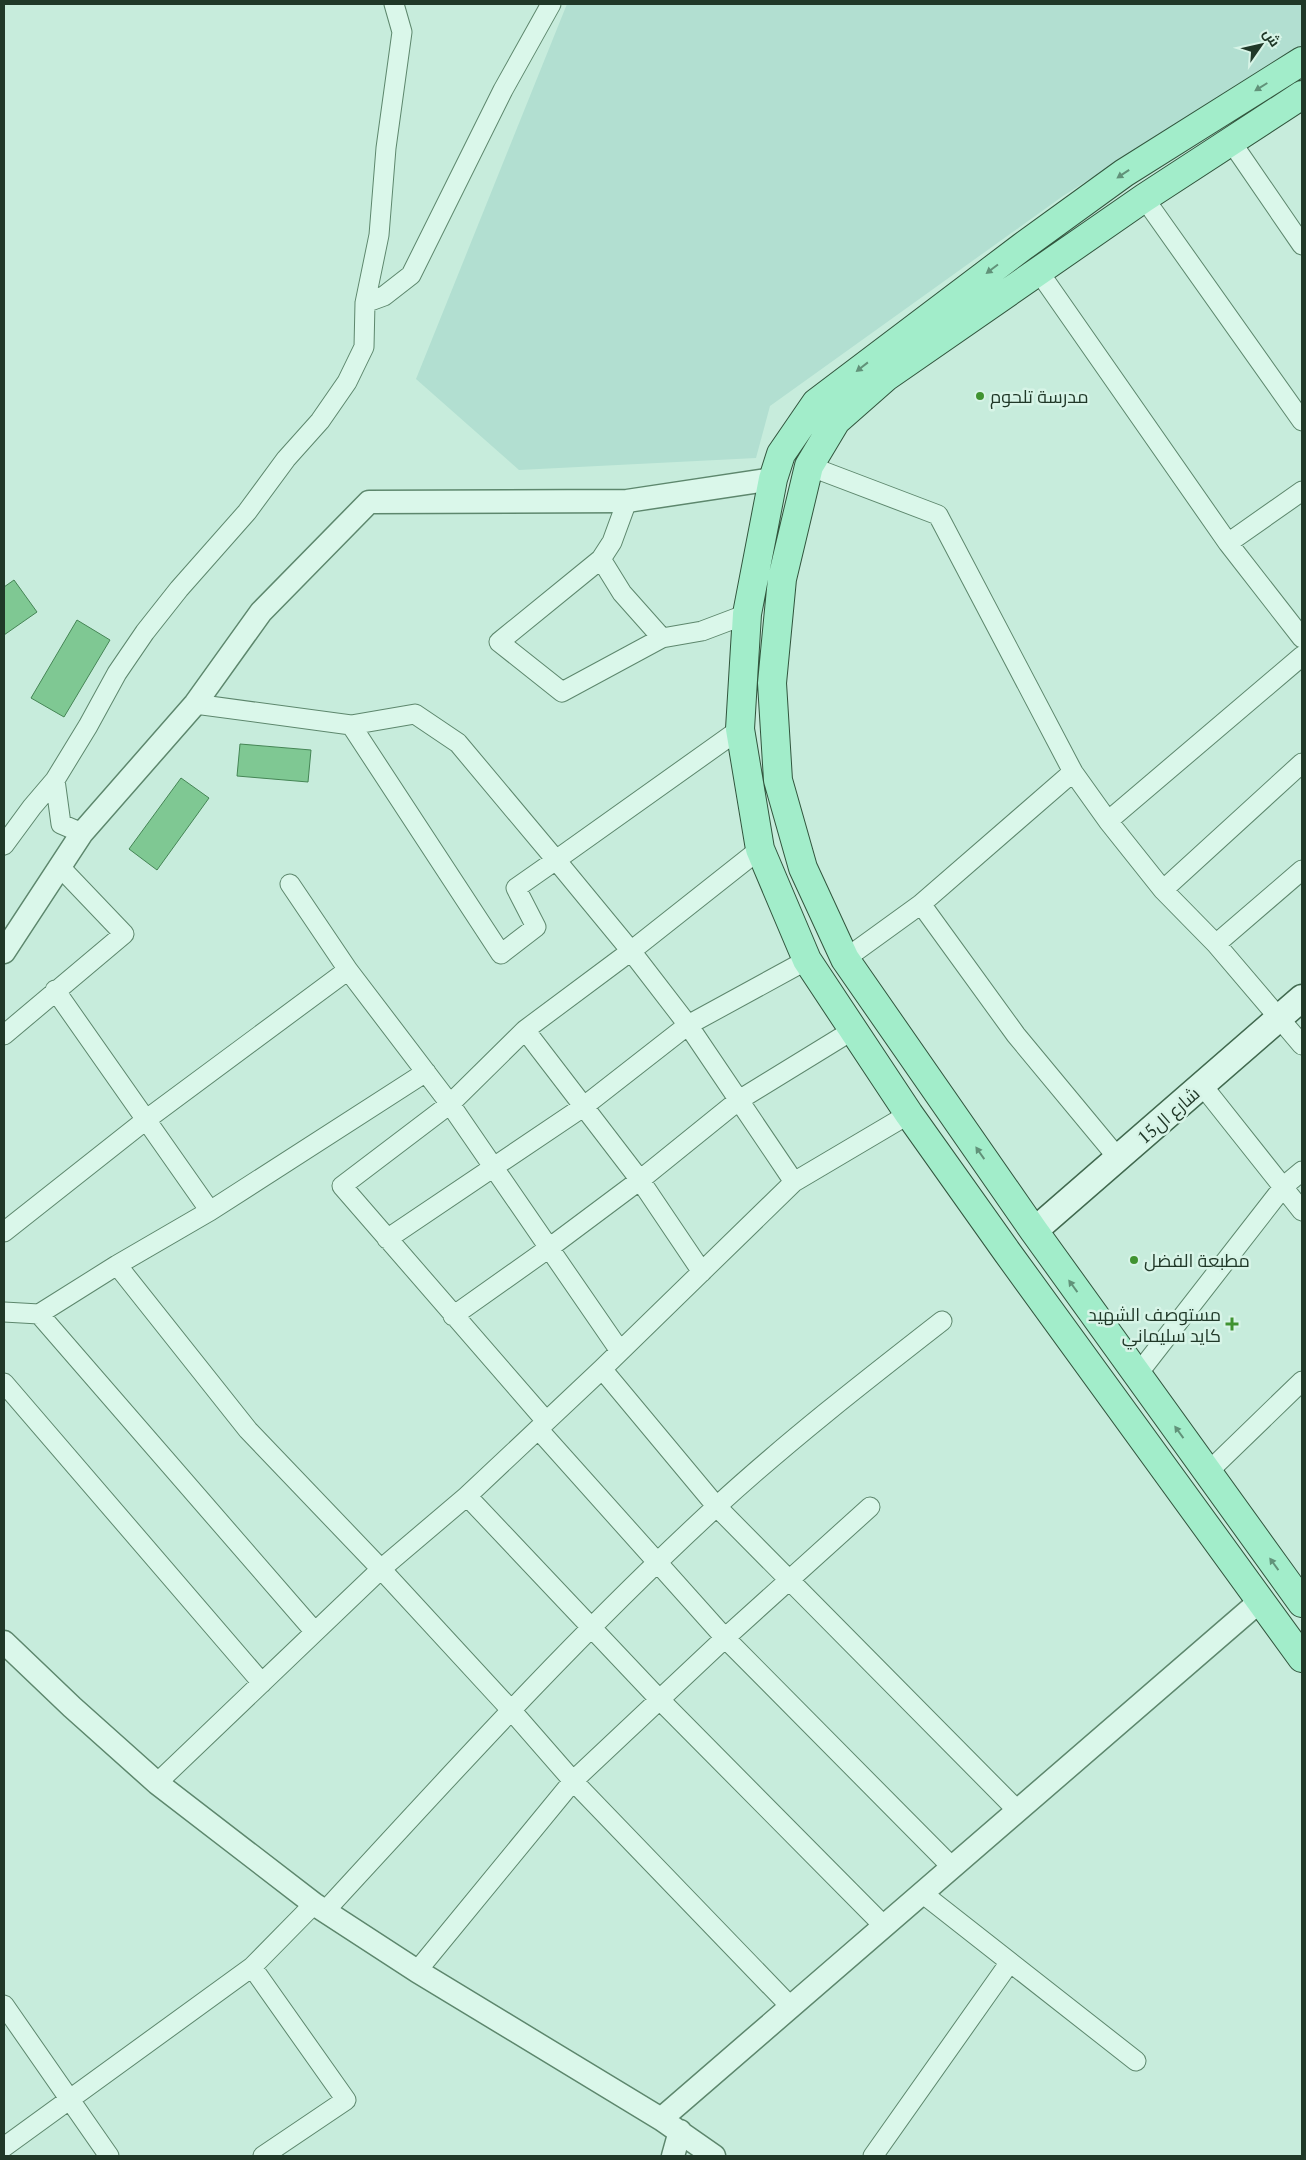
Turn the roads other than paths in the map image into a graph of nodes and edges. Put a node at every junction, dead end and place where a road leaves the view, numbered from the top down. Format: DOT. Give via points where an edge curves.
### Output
graph roads {
  1 [pos="394,4"];
  2 [pos="551,4"];
  3 [pos="1302,61"];
  4 [pos="1302,94"];
  5 [pos="1230,140"];
  6 [pos="1144,198"];
  7 [pos="1302,245"];
  8 [pos="1039,272"];
  9 [pos="366,303"];
  10 [pos="1302,421"];
  11 [pos="809,466"];
  12 [pos="773,479"];
  13 [pos="1302,491"];
  14 [pos="627,501"];
  15 [pos="1228,543"];
  16 [pos="601,559"];
  17 [pos="748,614"];
  18 [pos="662,638"];
  19 [pos="1302,638"];
  20 [pos="1302,656"];
  21 [pos="195,704"];
  22 [pos="351,725"];
  23 [pos="740,729"];
  24 [pos="1302,764"];
  25 [pos="1073,772"];
  26 [pos="55,780"];
  27 [pos="1108,821"];
  28 [pos="82,833"];
  29 [pos="4,845"];
  30 [pos="760,849"];
  31 [pos="556,860"];
  32 [pos="60,867"];
  33 [pos="1302,870"];
  34 [pos="290,884"];
  35 [pos="1163,890"];
  36 [pos="921,904"];
  37 [pos="1216,944"];
  38 [pos="631,951"];
  39 [pos="4,952"];
  40 [pos="845,959"];
  41 [pos="806,960"];
  42 [pos="348,970"];
  43 [pos="55,990"];
  44 [pos="1302,998"];
  45 [pos="1279,1018"];
  46 [pos="688,1025"];
  47 [pos="524,1030"];
  48 [pos="853,1030"];
  49 [pos="4,1035"];
  50 [pos="1302,1044"];
  51 [pos="426,1072"];
  52 [pos="1202,1085"];
  53 [pos="739,1100"];
  54 [pos="450,1104"];
  55 [pos="583,1107"];
  56 [pos="909,1114"];
  57 [pos="147,1119"];
  58 [pos="1118,1158"];
  59 [pos="494,1168"];
  60 [pos="1302,1172"];
  61 [pos="640,1180"];
  62 [pos="794,1182"];
  63 [pos="1284,1186"];
  64 [pos="1302,1210"];
  65 [pos="210,1211"];
  66 [pos="1034,1231"];
  67 [pos="4,1232"];
  68 [pos="387,1239"];
  69 [pos="549,1248"];
  70 [pos="117,1265"];
  71 [pos="702,1272"];
  72 [pos="4,1312"];
  73 [pos="40,1314"];
  74 [pos="453,1316"];
  75 [pos="942,1321"];
  76 [pos="620,1351"];
  77 [pos="602,1369"];
  78 [pos="1137,1375"];
  79 [pos="4,1382"];
  80 [pos="1301,1386"];
  81 [pos="542,1425"];
  82 [pos="1208,1472"];
  83 [pos="467,1496"];
  84 [pos="717,1507"];
  85 [pos="870,1507"];
  86 [pos="658,1563"];
  87 [pos="381,1569"];
  88 [pos="787,1580"];
  89 [pos="1260,1601"];
  90 [pos="1302,1603"];
  91 [pos="591,1628"];
  92 [pos="315,1632"];
  93 [pos="725,1638"];
  94 [pos="7,1650"];
  95 [pos="1302,1658"];
  96 [pos="262,1683"];
  97 [pos="659,1699"];
  98 [pos="511,1710"];
  99 [pos="573,1781"];
  100 [pos="157,1783"];
  101 [pos="1018,1811"];
  102 [pos="952,1867"];
  103 [pos="922,1893"];
  104 [pos="319,1907"];
  105 [pos="884,1926"];
  106 [pos="1010,1962"];
  107 [pos="252,1967"];
  108 [pos="417,1971"];
  109 [pos="4,2005"];
  110 [pos="791,2007"];
  111 [pos="1136,2061"];
  112 [pos="70,2101"];
  113 [pos="661,2119"];
  114 [pos="680,2131"];
  115 [pos="4,2147"];
  116 [pos="109,2156"];
  117 [pos="263,2156"];
  118 [pos="673,2156"];
  119 [pos="714,2156"];
  120 [pos="873,2156"];
  1 -- 9 [label="street" via="402,32 386,148 379,236"];
  2 -- 9 [label="street" via="503,90 411,275 384,296"];
  3 -- 12 [label="main road, one-way" via="1124,173 1014,252 816,403 781,454"];
  4 -- 5 [label="main road"];
  5 -- 6 [label="main road"];
  5 -- 7 [label="street"];
  6 -- 8 [label="main road"];
  6 -- 10 [label="street"];
  8 -- 11 [label="main road" via="886,378 836,421"];
  8 -- 15 [label="street"];
  9 -- 26 [label="street" via="364,347 347,382 247,512 145,632 117,673"];
  11 -- 25 [label="street" via="938,515"];
  11 -- 40 [label="main road" via="782,579 772,683 778,780 803,868"];
  12 -- 14 [label="street"];
  12 -- 17 [label="main road"];
  13 -- 15 [label="street"];
  14 -- 16 [label="street" via="612,542"];
  14 -- 21 [label="street" via="369,502 261,612"];
  15 -- 19 [label="street"];
  16 -- 18 [label="street" via="622,593"];
  16 -- 18 [label="street" via="499,642 562,692"];
  17 -- 18 [label="street" via="702,631"];
  17 -- 23 [label="main road"];
  20 -- 27 [label="street"];
  21 -- 22 [label="street"];
  21 -- 28 [label="street"];
  22 -- 31 [label="street" via="416,714 458,743"];
  22 -- 31 [label="street" via="501,954 536,927 516,888"];
  23 -- 30 [label="main road"];
  23 -- 31 [label="street"];
  24 -- 35 [label="street"];
  25 -- 27 [label="street"];
  25 -- 36 [label="street"];
  26 -- 28 [label="street" via="61,824"];
  26 -- 29 [label="street"];
  27 -- 35 [label="street"];
  28 -- 32 [label="street"];
  30 -- 38 [label="street"];
  30 -- 41 [label="main road"];
  31 -- 38 [label="street"];
  32 -- 39 [label="street"];
  32 -- 43 [label="street" via="124,934"];
  33 -- 37 [label="street"];
  34 -- 42 [label="street"];
  35 -- 37 [label="street"];
  36 -- 40 [label="street"];
  36 -- 58 [label="street" via="1016,1035"];
  37 -- 45 [label="street"];
  38 -- 46 [label="street"];
  38 -- 47 [label="street"];
  66 -- 40 [label="main road, one-way"];
  41 -- 46 [label="street"];
  41 -- 48 [label="main road"];
  42 -- 51 [label="street"];
  42 -- 57 [label="street"];
  43 -- 49 [label="street"];
  43 -- 57 [label="street"];
  44 -- 45 [label="main road, شارع ال15"];
  45 -- 50 [label="street"];
  45 -- 52 [label="main road, شارع ال15"];
  46 -- 53 [label="street"];
  46 -- 55 [label="street"];
  47 -- 54 [label="street"];
  47 -- 55 [label="street"];
  48 -- 53 [label="street"];
  48 -- 56 [label="main road"];
  51 -- 54 [label="street"];
  51 -- 65 [label="street"];
  52 -- 58 [label="main road, شارع ال15"];
  52 -- 63 [label="street"];
  53 -- 61 [label="street"];
  53 -- 62 [label="street"];
  54 -- 59 [label="street"];
  54 -- 68 [label="street" via="342,1186"];
  55 -- 59 [label="street"];
  55 -- 61 [label="street"];
  56 -- 62 [label="street"];
  56 -- 89 [label="main road"];
  57 -- 65 [label="street"];
  57 -- 67 [label="street"];
  58 -- 66 [label="main road, شارع ال15"];
  59 -- 68 [label="street"];
  59 -- 69 [label="street"];
  60 -- 63 [label="street"];
  61 -- 69 [label="street"];
  61 -- 71 [label="street"];
  62 -- 71 [label="street"];
  63 -- 64 [label="street"];
  63 -- 78 [label="street"];
  65 -- 70 [label="street"];
  78 -- 66 [label="main road, one-way"];
  68 -- 74 [label="street"];
  69 -- 74 [label="street"];
  69 -- 76 [label="street"];
  70 -- 73 [label="street"];
  70 -- 87 [label="street" via="248,1430"];
  71 -- 76 [label="street"];
  72 -- 73 [label="street"];
  73 -- 92 [label="street"];
  74 -- 81 [label="street"];
  75 -- 84 [label="street" via="849,1394"];
  76 -- 77 [label="street"];
  77 -- 81 [label="street"];
  77 -- 84 [label="street"];
  82 -- 78 [label="main road, one-way"];
  79 -- 96 [label="street"];
  80 -- 82 [label="street"];
  81 -- 83 [label="street"];
  81 -- 86 [label="street"];
  90 -- 82 [label="main road, one-way"];
  83 -- 87 [label="street"];
  83 -- 91 [label="street"];
  84 -- 86 [label="street"];
  84 -- 88 [label="street"];
  85 -- 88 [label="street"];
  86 -- 91 [label="street"];
  86 -- 93 [label="street"];
  87 -- 92 [label="street"];
  87 -- 98 [label="street"];
  88 -- 93 [label="street"];
  88 -- 101 [label="street"];
  89 -- 95 [label="main road"];
  89 -- 101 [label="street"];
  91 -- 97 [label="street"];
  91 -- 98 [label="street"];
  92 -- 96 [label="street"];
  93 -- 97 [label="street"];
  93 -- 102 [label="street"];
  94 -- 100 [label="street"];
  96 -- 100 [label="street"];
  97 -- 99 [label="street"];
  97 -- 105 [label="street"];
  98 -- 99 [label="street"];
  98 -- 104 [label="street"];
  99 -- 108 [label="street"];
  99 -- 110 [label="street"];
  100 -- 104 [label="street"];
  101 -- 102 [label="street"];
  102 -- 103 [label="street"];
  103 -- 105 [label="street"];
  103 -- 106 [label="street"];
  104 -- 107 [label="street"];
  104 -- 108 [label="street"];
  105 -- 110 [label="street"];
  106 -- 111 [label="street"];
  106 -- 120 [label="street"];
  107 -- 112 [label="street"];
  107 -- 117 [label="street" via="346,2100"];
  108 -- 113 [label="street"];
  109 -- 112 [label="street"];
  110 -- 113 [label="street"];
  112 -- 115 [label="street"];
  112 -- 116 [label="street"];
  113 -- 114 [label="street"];
  114 -- 118 [label="street"];
  114 -- 119 [label="street"];
}
